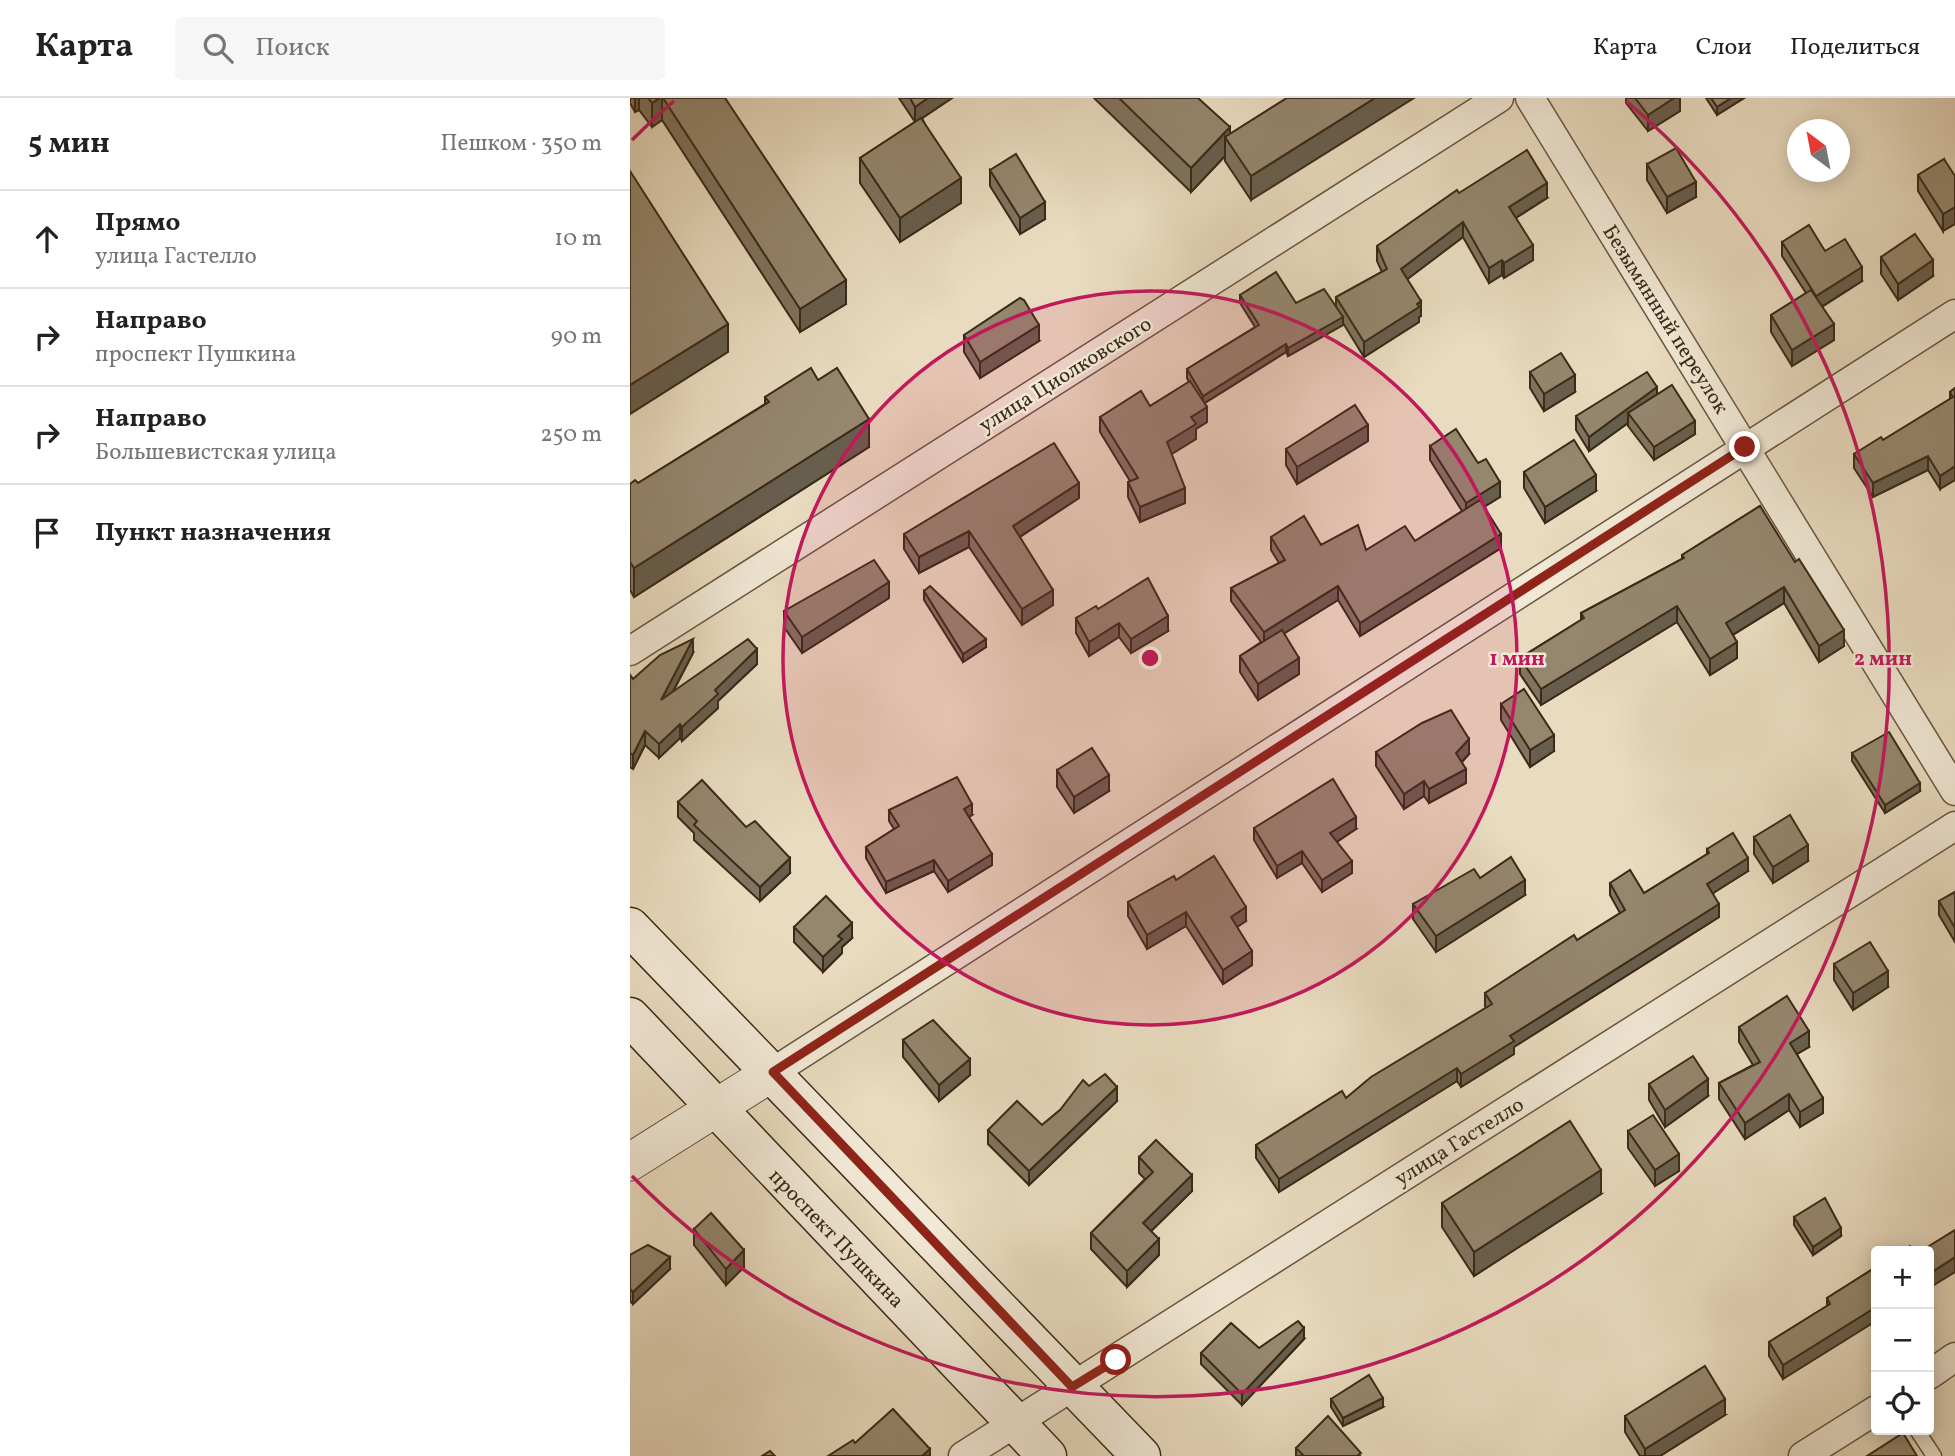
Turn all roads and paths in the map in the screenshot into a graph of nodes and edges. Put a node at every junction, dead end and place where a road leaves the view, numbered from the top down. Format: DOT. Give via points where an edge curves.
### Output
graph roads {
  1 [pos="1499,98"];
  2 [pos="1530,98"];
  3 [pos="1955,314"];
  4 [pos="1745,447"];
  5 [pos="630,651"];
  6 [pos="1955,791"];
  7 [pos="1955,826"];
  8 [pos="630,927"];
  9 [pos="630,1017"];
  10 [pos="773,1072"];
  11 [pos="715,1109"];
  12 [pos="630,1162"];
  13 [pos="1955,1357"];
  14 [pos="1933,1372"];
  15 [pos="1072,1387"];
  16 [pos="1871,1413"];
  17 [pos="1014,1423"];
  18 [pos="1920,1435"];
  19 [pos="963,1456"];
  20 [pos="1046,1456"];
  21 [pos="1141,1456"];
  22 [pos="1803,1456"];
  23 [pos="1934,1456"];
  1 -- 5 [label="street, улица Циолковского"];
  2 -- 4 [label="street, Безымянный переулок"];
  3 -- 4 [label="street"];
  4 -- 6 [label="street, Безымянный переулок"];
  4 -- 10 [label="street"];
  7 -- 15 [label="street, улица Гастелло"];
  8 -- 10 [label="main road"];
  9 -- 11 [label="main road, проспект Пушкина"];
  10 -- 11 [label="street"];
  10 -- 15 [label="main road"];
  11 -- 12 [label="street"];
  11 -- 17 [label="main road, проспект Пушкина"];
  13 -- 14 [label="street"];
  15 -- 17 [label="street, улица Гастелло"];
  15 -- 21 [label="main road"];
  16 -- 22 [label="street"];
  17 -- 19 [label="street, улица Гастелло"];
  17 -- 20 [label="main road, проспект Пушкина"];
  18 -- 23 [label="lane"];
}
